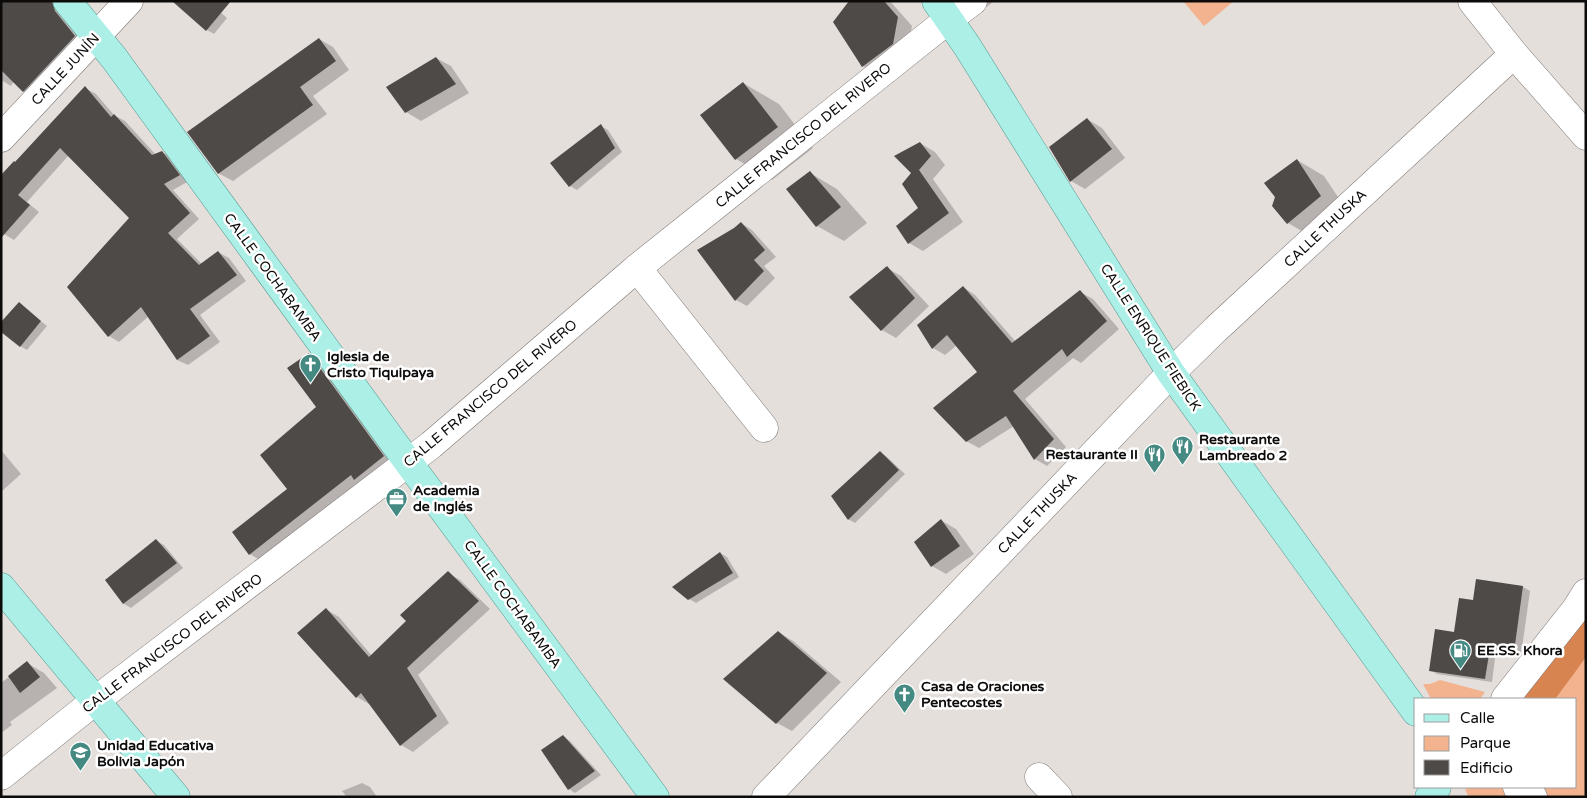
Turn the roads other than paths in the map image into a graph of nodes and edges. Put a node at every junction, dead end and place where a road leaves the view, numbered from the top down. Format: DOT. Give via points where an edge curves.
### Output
graph roads {
  1 [pos="67,1"];
  2 [pos="129,1"];
  3 [pos="973,1"];
  4 [pos="1472,1"];
  5 [pos="942,10"];
  6 [pos="96,36"];
  7 [pos="1514,54"];
  8 [pos="1586,136"];
  9 [pos="1,138"];
  10 [pos="637,268"];
  11 [pos="1171,373"];
  12 [pos="764,428"];
  13 [pos="408,462"];
  14 [pos="1,587"];
  15 [pos="1586,593"];
  16 [pos="1506,698"];
  17 [pos="96,700"];
  18 [pos="1414,709"];
  19 [pos="1,776"];
  20 [pos="1039,777"];
  21 [pos="1519,788"];
  22 [pos="176,797"];
  23 [pos="655,797"];
  24 [pos="766,797"];
  25 [pos="1058,797"];
  26 [pos="1533,797"];
  1 -- 6 [label="main road, CALLE COCHABAMBA"];
  2 -- 6 [label="street, CALLE JUNÍN"];
  3 -- 5 [label="street, CALLE FRANCISCO DEL RIVERO"];
  4 -- 7 [label="street"];
  5 -- 10 [label="street, CALLE FRANCISCO DEL RIVERO"];
  5 -- 11 [label="main road, CALLE ENRIQUE FIEBICK"];
  6 -- 9 [label="street, CALLE JUNÍN"];
  6 -- 13 [label="main road, CALLE COCHABAMBA"];
  7 -- 8 [label="street"];
  7 -- 11 [label="street, CALLE THUSKA"];
  10 -- 12 [label="street"];
  10 -- 13 [label="street, CALLE FRANCISCO DEL RIVERO"];
  11 -- 18 [label="main road, CALLE ENRIQUE FIEBICK"];
  11 -- 24 [label="street, CALLE THUSKA"];
  13 -- 17 [label="street, CALLE FRANCISCO DEL RIVERO"];
  13 -- 23 [label="main road, CALLE COCHABAMBA"];
  14 -- 17 [label="main road"];
  15 -- 16 [label="street"];
  17 -- 19 [label="street, CALLE FRANCISCO DEL RIVERO"];
  17 -- 22 [label="main road"];
  20 -- 25 [label="street"];
  21 -- 26 [label="street"];
}
